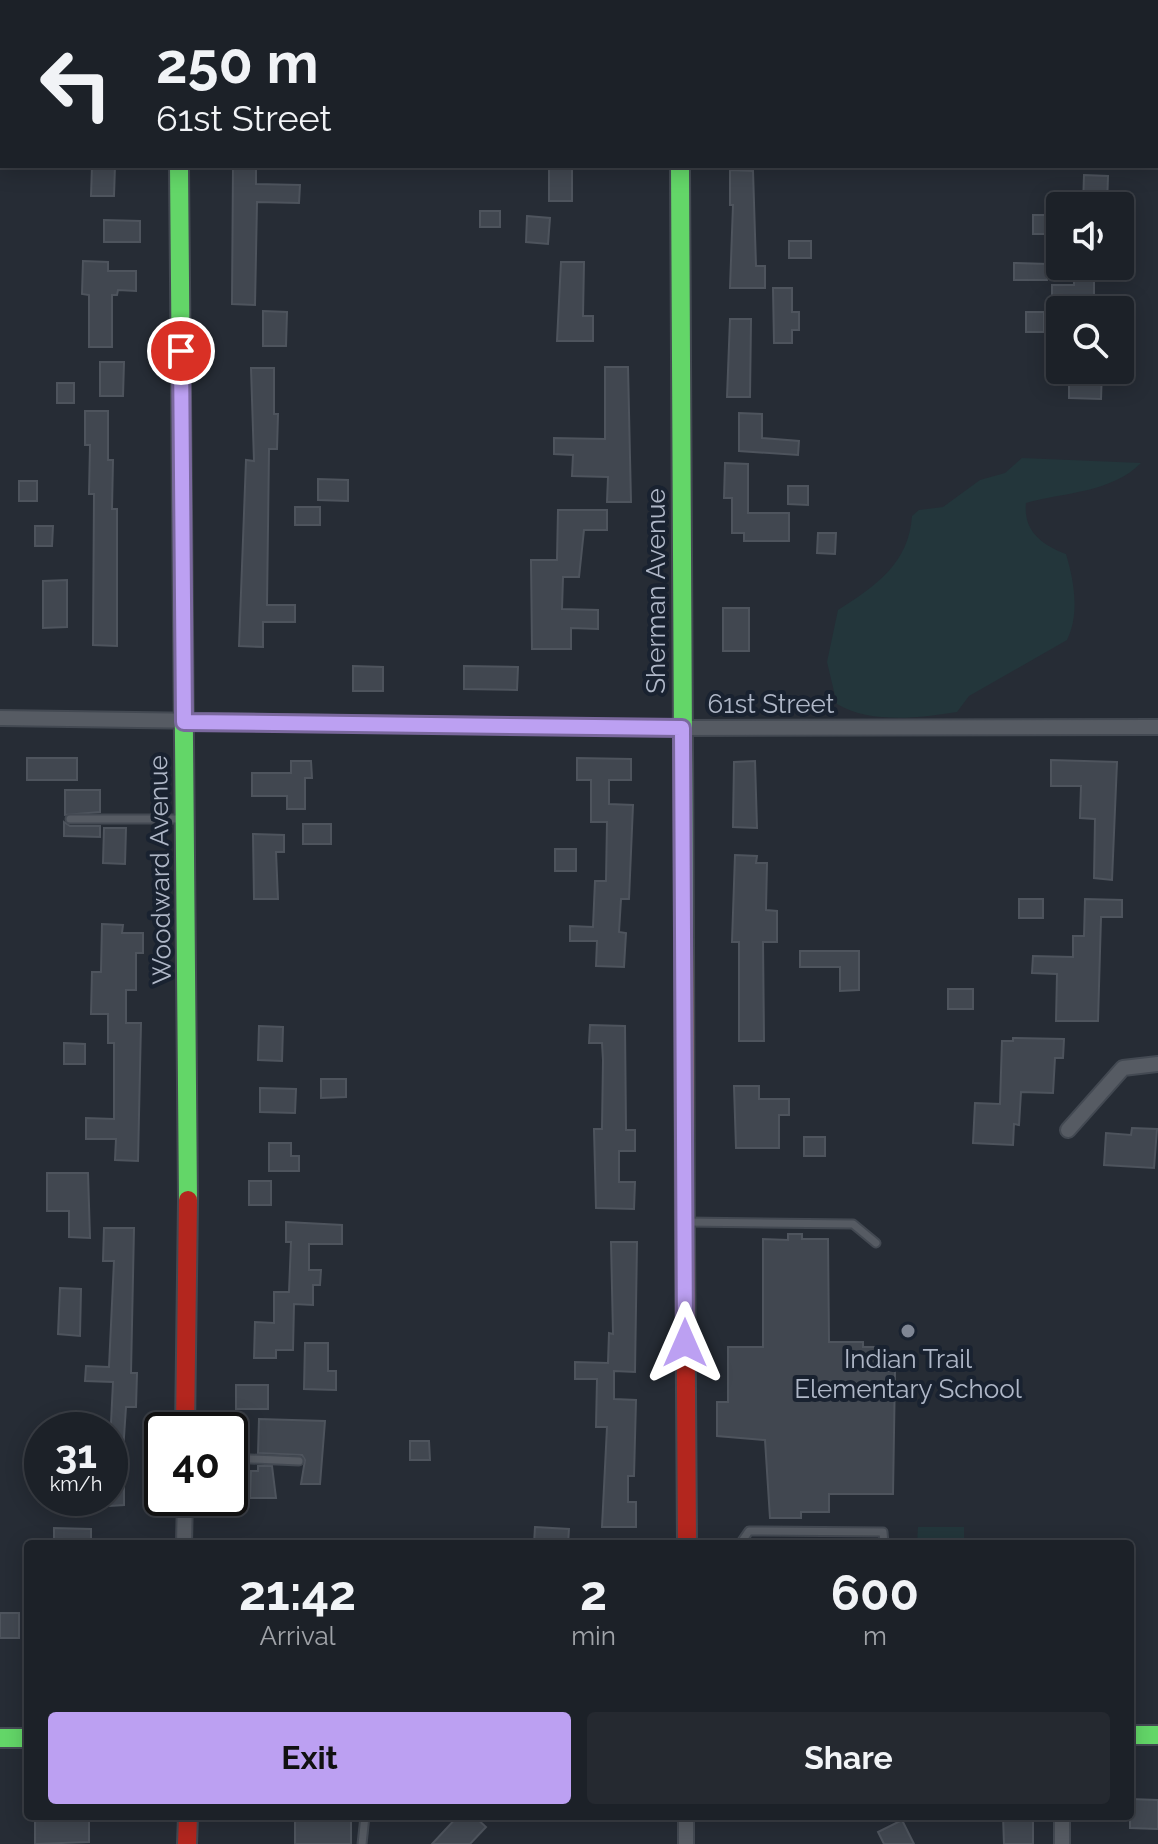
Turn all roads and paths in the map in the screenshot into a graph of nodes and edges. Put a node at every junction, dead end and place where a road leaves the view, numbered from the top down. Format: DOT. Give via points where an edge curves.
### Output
graph roads {
  1 [pos="179,168"];
  2 [pos="680,168"];
  3 [pos="0,718"];
  4 [pos="184,722"];
  5 [pos="1158,727"];
  6 [pos="682,728"];
  7 [pos="70,819"];
  8 [pos="185,819"];
  9 [pos="1158,1064"];
  10 [pos="1068,1130"];
  11 [pos="684,1222"];
  12 [pos="876,1243"];
  13 [pos="185,1412"];
  14 [pos="248,1459"];
  15 [pos="299,1461"];
  16 [pos="185,1516"];
  17 [pos="184,1540"];
  18 [pos="687,1540"];
  19 [pos="743,1540"];
  20 [pos="884,1540"];
  21 [pos="1134,1735"];
  22 [pos="1158,1735"];
  23 [pos="0,1738"];
  24 [pos="24,1738"];
  25 [pos="188,1820"];
  26 [pos="365,1820"];
  27 [pos="686,1820"];
  28 [pos="1062,1820"];
  29 [pos="187,1844"];
  30 [pos="362,1844"];
  31 [pos="686,1844"];
  32 [pos="1062,1844"];
  1 -- 4 [label="street, Woodward Avenue"];
  2 -- 6 [label="street, Sherman Avenue"];
  3 -- 4 [label="street, 61st Street"];
  4 -- 6 [label="street, 61st Street"];
  4 -- 8 [label="street, Woodward Avenue"];
  5 -- 6 [label="street, 61st Street"];
  6 -- 11 [label="street, Sherman Avenue"];
  7 -- 8 [label="lane"];
  8 -- 13 [label="street, Woodward Avenue"];
  9 -- 10 [label="street" via="1123,1068"];
  11 -- 12 [label="lane" via="853,1224"];
  11 -- 18 [label="street, Sherman Avenue"];
  14 -- 15 [label="lane"];
  16 -- 17 [label="street"];
  19 -- 20 [label="lane" via="749,1531 764,1531 883,1532"];
  21 -- 22 [label="street"];
  23 -- 24 [label="street"];
  25 -- 29 [label="street"];
  26 -- 30 [label="lane"];
  27 -- 31 [label="street"];
  28 -- 32 [label="street"];
}
